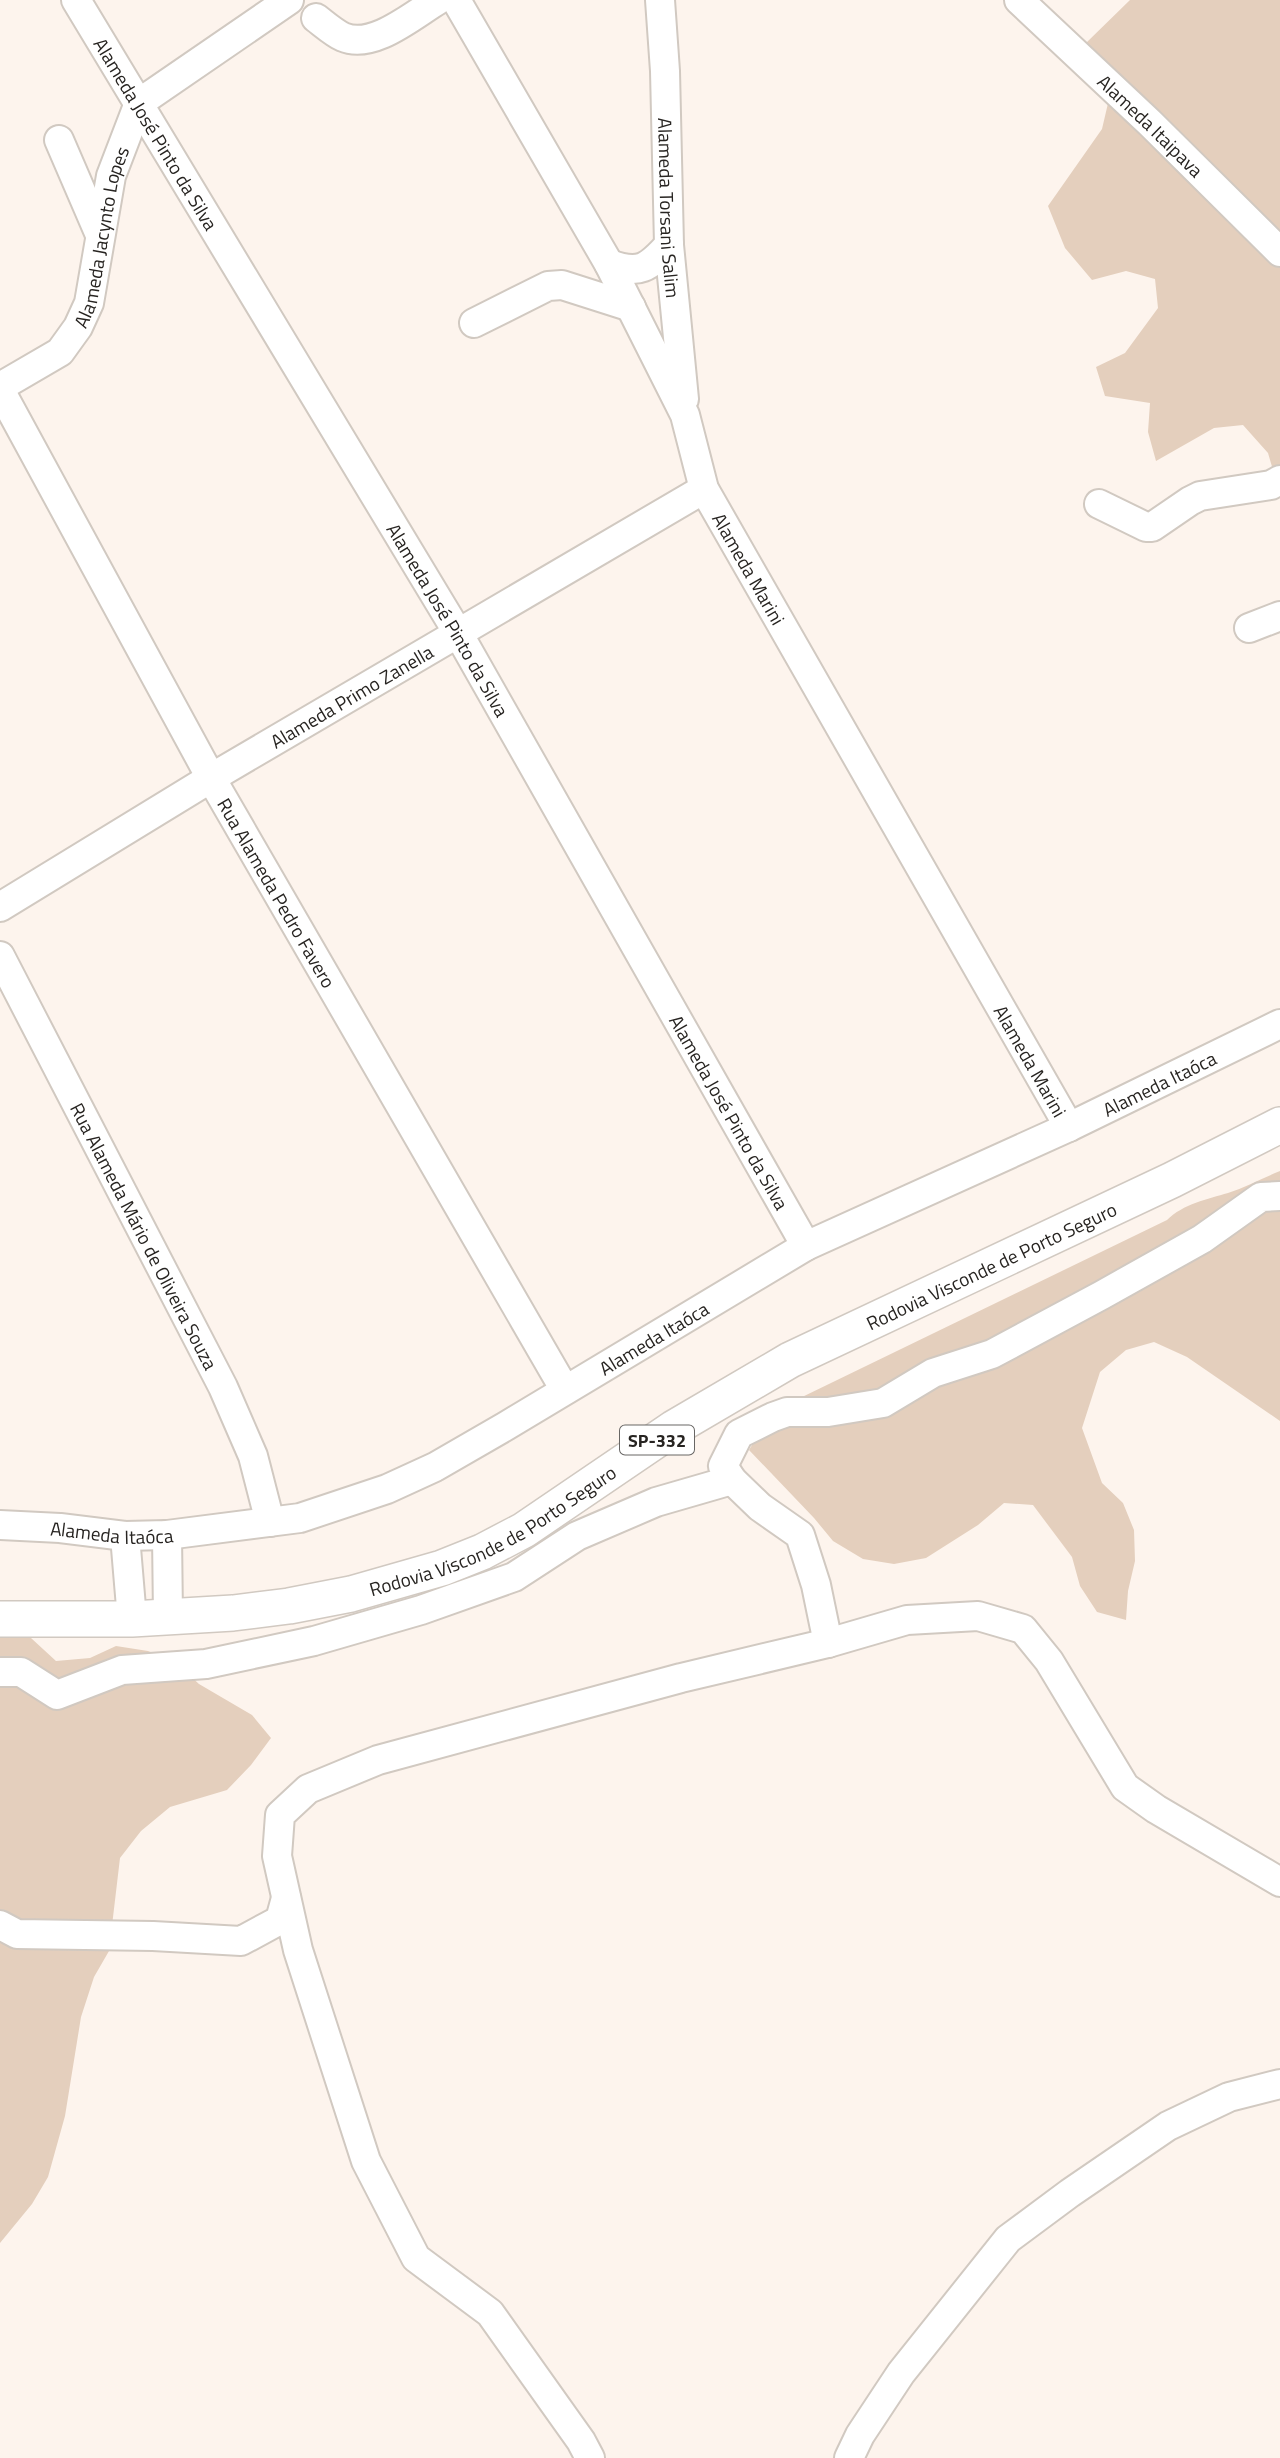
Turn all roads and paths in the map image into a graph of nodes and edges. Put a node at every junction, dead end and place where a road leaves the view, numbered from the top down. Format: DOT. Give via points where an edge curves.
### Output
graph roads {
  1 [pos="76,0"];
  2 [pos="289,0"];
  3 [pos="438,0"];
  4 [pos="456,0"];
  5 [pos="660,0"];
  6 [pos="1019,0"];
  7 [pos="316,18"];
  8 [pos="139,103"];
  9 [pos="59,140"];
  10 [pos="100,235"];
  11 [pos="669,245"];
  12 [pos="1280,252"];
  13 [pos="609,264"];
  14 [pos="631,307"];
  15 [pos="474,323"];
  16 [pos="0,388"];
  17 [pos="685,415"];
  18 [pos="1280,480"];
  19 [pos="704,489"];
  20 [pos="1099,504"];
  21 [pos="1280,616"];
  22 [pos="1249,628"];
  23 [pos="458,633"];
  24 [pos="211,778"];
  25 [pos="0,906"];
  26 [pos="0,956"];
  27 [pos="1280,1024"];
  28 [pos="1280,1125"];
  29 [pos="1069,1127"];
  30 [pos="1280,1196"];
  31 [pos="806,1246"];
  32 [pos="565,1390"];
  33 [pos="732,1480"];
  34 [pos="270,1522"];
  35 [pos="0,1525"];
  36 [pos="167,1535"];
  37 [pos="125,1536"];
  38 [pos="168,1617"];
  39 [pos="0,1619"];
  40 [pos="132,1619"];
  41 [pos="828,1643"];
  42 [pos="0,1672"];
  43 [pos="1280,1882"];
  44 [pos="286,1898"];
  45 [pos="0,1925"];
  46 [pos="1280,2084"];
  47 [pos="590,2458"];
  48 [pos="849,2458"];
  1 -- 8 [label="street, Alameda José Pinto da Silva"];
  2 -- 8 [label="street"];
  3 -- 7 [label="street" via="377,37 360,41 343,37"];
  4 -- 13 [label="street, Alameda Marini"];
  5 -- 11 [label="street, Alameda Torsani Salim"];
  6 -- 12 [label="street, Alameda Itaipava"];
  8 -- 10 [label="street, Alameda Jacynto Lopes" via="111,176"];
  8 -- 23 [label="street, Alameda José Pinto da Silva"];
  9 -- 10 [label="street"];
  10 -- 16 [label="street, Alameda Jacynto Lopes" via="89,303 78,327 60,352"];
  11 -- 13 [label="street" via="653,263 636,271"];
  11 -- 17 [label="street, Alameda Torsani Salim"];
  13 -- 14 [label="street, Alameda Marini"];
  14 -- 15 [label="street" via="562,285 548,286"];
  14 -- 17 [label="street, Alameda Marini"];
  16 -- 24 [label="street, Rua Alameda Pedro Favero"];
  17 -- 19 [label="street, Alameda Marini"];
  18 -- 20 [label="street" via="1200,496 1153,527"];
  19 -- 23 [label="street, Alameda Primo Zanella"];
  19 -- 29 [label="street, Alameda Marini"];
  21 -- 22 [label="street"];
  23 -- 24 [label="street, Alameda Primo Zanella"];
  23 -- 31 [label="street, Alameda José Pinto da Silva"];
  24 -- 25 [label="street, Alameda Primo Zanella"];
  24 -- 32 [label="street, Rua Alameda Pedro Favero"];
  26 -- 34 [label="street, Rua Alameda Mário de Oliveira Souza" via="223,1387 253,1456"];
  27 -- 29 [label="street, Alameda Itaóca"];
  28 -- 38 [label="main road, Rodovia Visconde de Porto Seguro / SP-332" via="790,1360 674,1428 524,1530 482,1552 351,1594 244,1612"];
  29 -- 31 [label="street, Alameda Itaóca"];
  30 -- 33 [label="street" via="1261,1197 1202,1238 1102,1295 992,1354 933,1373 883,1403 828,1412 787,1412 739,1434 723,1466"];
  31 -- 32 [label="street, Alameda Itaóca"];
  32 -- 34 [label="street, Alameda Itaóca" via="435,1467 387,1489 300,1518"];
  33 -- 41 [label="street" via="800,1535"];
  33 -- 42 [label="street" via="656,1502 577,1535 514,1577 314,1641 206,1664 122,1671 57,1695 21,1672"];
  34 -- 36 [label="street, Alameda Itaóca"];
  35 -- 37 [label="street, Alameda Itaóca"];
  36 -- 37 [label="street, Alameda Itaóca"];
  36 -- 38 [label="street"];
  37 -- 40 [label="street"];
  38 -- 40 [label="main road, Rodovia Visconde de Porto Seguro / SP-332"];
  39 -- 40 [label="main road, Rodovia Visconde de Porto Seguro / SP-332"];
  41 -- 43 [label="street" via="907,1620 978,1616 1023,1629 1049,1661 1125,1787"];
  41 -- 44 [label="street" via="378,1760 308,1789 280,1815 277,1856"];
  44 -- 45 [label="street" via="281,1920 241,1941 17,1934"];
  44 -- 47 [label="street" via="298,1950 366,2161 416,2258 490,2313"];
  46 -- 48 [label="street" via="1229,2096 1168,2126 1008,2239 901,2374"];
}
